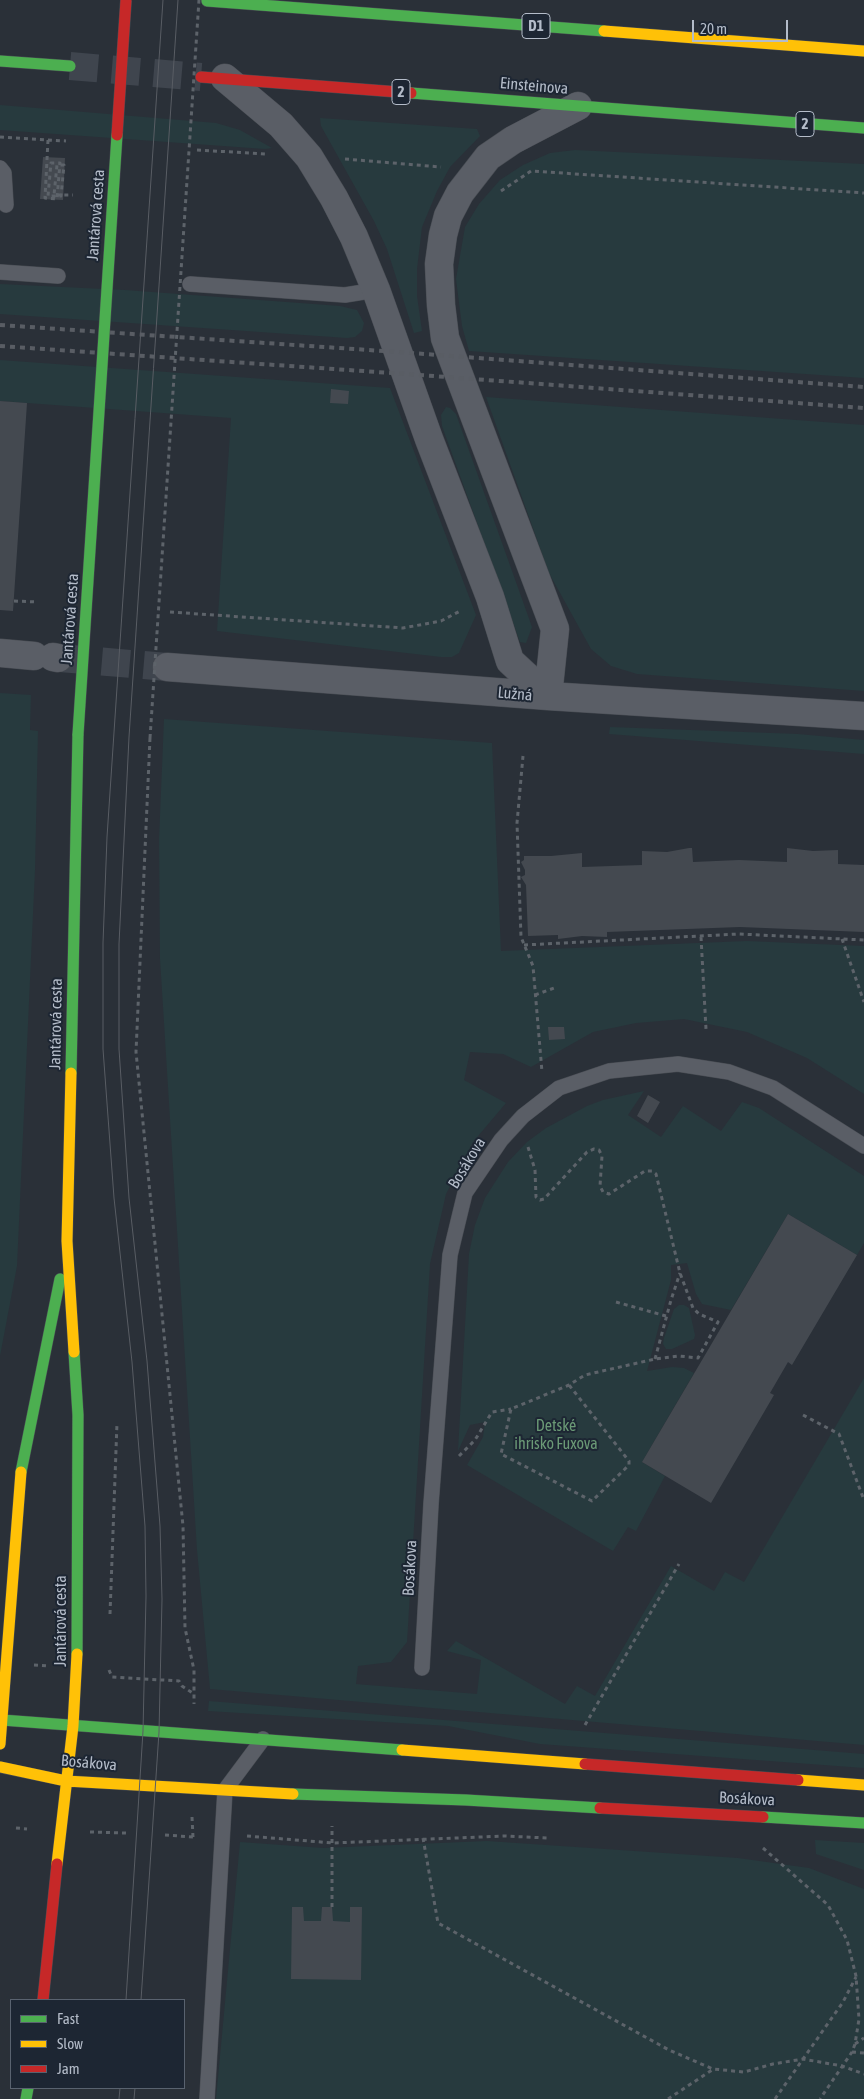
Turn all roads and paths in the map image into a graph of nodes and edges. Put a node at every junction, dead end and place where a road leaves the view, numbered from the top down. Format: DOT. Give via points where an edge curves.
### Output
graph roads {
  1 [pos="126,0"];
  2 [pos="203,1"];
  3 [pos="864,51"];
  4 [pos="0,61"];
  5 [pos="70,66"];
  6 [pos="213,78"];
  7 [pos="578,106"];
  8 [pos="864,128"];
  9 [pos="0,137"];
  10 [pos="48,140"];
  11 [pos="66,141"];
  12 [pos="197,150"];
  13 [pos="309,157"];
  14 [pos="0,168"];
  15 [pos="471,177"];
  16 [pos="864,192"];
  17 [pos="73,196"];
  18 [pos="6,206"];
  19 [pos="0,272"];
  20 [pos="58,276"];
  21 [pos="190,284"];
  22 [pos="376,290"];
  23 [pos="490,597"];
  24 [pos="14,601"];
  25 [pos="38,602"];
  26 [pos="170,612"];
  27 [pos="0,653"];
  28 [pos="48,657"];
  29 [pos="167,667"];
  30 [pos="548,696"];
  31 [pos="864,716"];
  32 [pos="523,756"];
  33 [pos="701,937"];
  34 [pos="842,939"];
  35 [pos="864,940"];
  36 [pos="524,945"];
  37 [pos="558,988"];
  38 [pos="535,994"];
  39 [pos="864,1002"];
  40 [pos="706,1028"];
  41 [pos="540,1068"];
  42 [pos="526,1142"];
  43 [pos="864,1146"];
  44 [pos="67,1241"];
  45 [pos="680,1272"];
  46 [pos="616,1302"];
  47 [pos="666,1316"];
  48 [pos="655,1359"];
  49 [pos="569,1385"];
  50 [pos="512,1409"];
  51 [pos="803,1414"];
  52 [pos="117,1423"];
  53 [pos="457,1458"];
  54 [pos="864,1500"];
  55 [pos="679,1564"];
  56 [pos="110,1618"];
  57 [pos="31,1665"];
  58 [pos="55,1667"];
  59 [pos="108,1667"];
  60 [pos="422,1668"];
  61 [pos="585,1725"];
  62 [pos="73,1726"];
  63 [pos="0,1728"];
  64 [pos="263,1739"];
  65 [pos="0,1768"];
  66 [pos="66,1781"];
  67 [pos="864,1785"];
  68 [pos="225,1790"];
  69 [pos="864,1823"];
  70 [pos="332,1826"];
  71 [pos="16,1828"];
  72 [pos="27,1828"];
  73 [pos="90,1832"];
  74 [pos="126,1833"];
  75 [pos="165,1835"];
  76 [pos="246,1836"];
  77 [pos="193,1837"];
  78 [pos="423,1838"];
  79 [pos="554,1838"];
  80 [pos="333,1843"];
  81 [pos="753,1847"];
  82 [pos="332,1907"];
  83 [pos="856,1976"];
  84 [pos="43,1999"];
  85 [pos="864,2038"];
  86 [pos="854,2044"];
  87 [pos="852,2052"];
  88 [pos="864,2052"];
  89 [pos="803,2059"];
  90 [pos="842,2066"];
  91 [pos="713,2070"];
  92 [pos="864,2074"];
  93 [pos="207,2099"];
  94 [pos="668,2099"];
  95 [pos="775,2099"];
  96 [pos="820,2099"];
  1 -- 44 [label="main road, Jantárová cesta, bridge" via="78,734"];
  2 -- 3 [label="main road, D1"];
  2 -- 59 [label="path, bridge" via="150,738 136,1052 183,1526 185,1628 194,1670 195,1695 179,1681 112,1677"];
  4 -- 5 [label="main road"];
  6 -- 7 [label="main road, Einsteinova / 2"];
  6 -- 13 [label="street" via="281,125"];
  7 -- 8 [label="main road, Einsteinova / 2"];
  7 -- 15 [label="street" via="513,140 488,157"];
  9 -- 10 [label="path"];
  10 -- 11 [label="path"];
  10 -- 17 [label="path" via="44,198 57,199 58,190 60,172 60,163 51,163 48,196 55,196 61,196 62,189 64,165 56,165 54,195 63,195"];
  12 -- 13 [label="path"];
  13 -- 15 [label="path" via="450,167"];
  13 -- 22 [label="street" via="354,237"];
  14 -- 18 [label="lane" via="4,173"];
  15 -- 16 [label="path" via="501,192 531,171"];
  15 -- 30 [label="street" via="448,216 443,235 439,264 445,338 555,629"];
  19 -- 20 [label="lane"];
  21 -- 22 [label="lane" via="346,295"];
  22 -- 23 [label="street"];
  23 -- 26 [label="path" via="441,621 403,628"];
  23 -- 30 [label="street" via="510,661"];
  24 -- 25 [label="path"];
  27 -- 28 [label="street"];
  29 -- 30 [label="street, Lužná"];
  30 -- 31 [label="street, Lužná"];
  32 -- 36 [label="path" via="517,823 521,937"];
  33 -- 34 [label="path" via="739,934"];
  33 -- 36 [label="path"];
  33 -- 40 [label="path"];
  34 -- 35 [label="path"];
  34 -- 39 [label="path"];
  36 -- 38 [label="path" via="533,966"];
  37 -- 38 [label="path"];
  38 -- 41 [label="path"];
  42 -- 45 [label="path" via="535,1170 536,1197 540,1200 594,1149 599,1150 602,1156 600,1186 603,1192 609,1194 645,1171 656,1174"];
  43 -- 60 [label="lane, Bosákova" via="773,1088 729,1072 678,1064 609,1071 559,1088 523,1116 501,1140 465,1193 450,1255 430,1504"];
  44 -- 62 [label="main road, Jantárová cesta" via="78,1415 78,1668"];
  44 -- 63 [label="main road, Jantárová cesta" via="22,1464"];
  45 -- 47 [label="path"];
  45 -- 48 [label="path" via="693,1308 718,1322 698,1358"];
  46 -- 47 [label="path"];
  47 -- 48 [label="path"];
  48 -- 49 [label="path" via="585,1376"];
  49 -- 50 [label="path"];
  49 -- 50 [label="path" via="629,1465 592,1501 501,1454"];
  50 -- 53 [label="path" via="492,1412 474,1440"];
  51 -- 54 [label="path" via="839,1434"];
  52 -- 56 [label="path"];
  55 -- 61 [label="path"];
  57 -- 58 [label="path"];
  62 -- 63 [label="main road, Bosákova"];
  62 -- 64 [label="main road, Bosákova"];
  62 -- 66 [label="main road, Jantárová cesta"];
  64 -- 67 [label="main road, Bosákova"];
  64 -- 68 [label="lane"];
  65 -- 66 [label="main road, Bosákova"];
  66 -- 68 [label="main road, Bosákova"];
  66 -- 84 [label="main road, Jantárová cesta"];
  68 -- 69 [label="main road, Bosákova"];
  68 -- 93 [label="lane"];
  70 -- 80 [label="path"];
  71 -- 72 [label="path"];
  73 -- 74 [label="path"];
  75 -- 77 [label="path"];
  76 -- 80 [label="path"];
  78 -- 79 [label="path"];
  78 -- 80 [label="path"];
  78 -- 91 [label="path" via="438,1923 669,2050"];
  80 -- 82 [label="path"];
  81 -- 83 [label="path" via="763,1847 828,1906 847,1940"];
  83 -- 86 [label="path" via="859,2019"];
  83 -- 89 [label="path" via="844,2002"];
  85 -- 86 [label="path"];
  86 -- 87 [label="path"];
  87 -- 88 [label="path"];
  87 -- 90 [label="path"];
  89 -- 90 [label="path"];
  89 -- 91 [label="path" via="744,2072"];
  89 -- 95 [label="path"];
  90 -- 92 [label="path"];
  90 -- 96 [label="path"];
  91 -- 94 [label="path"];
}
